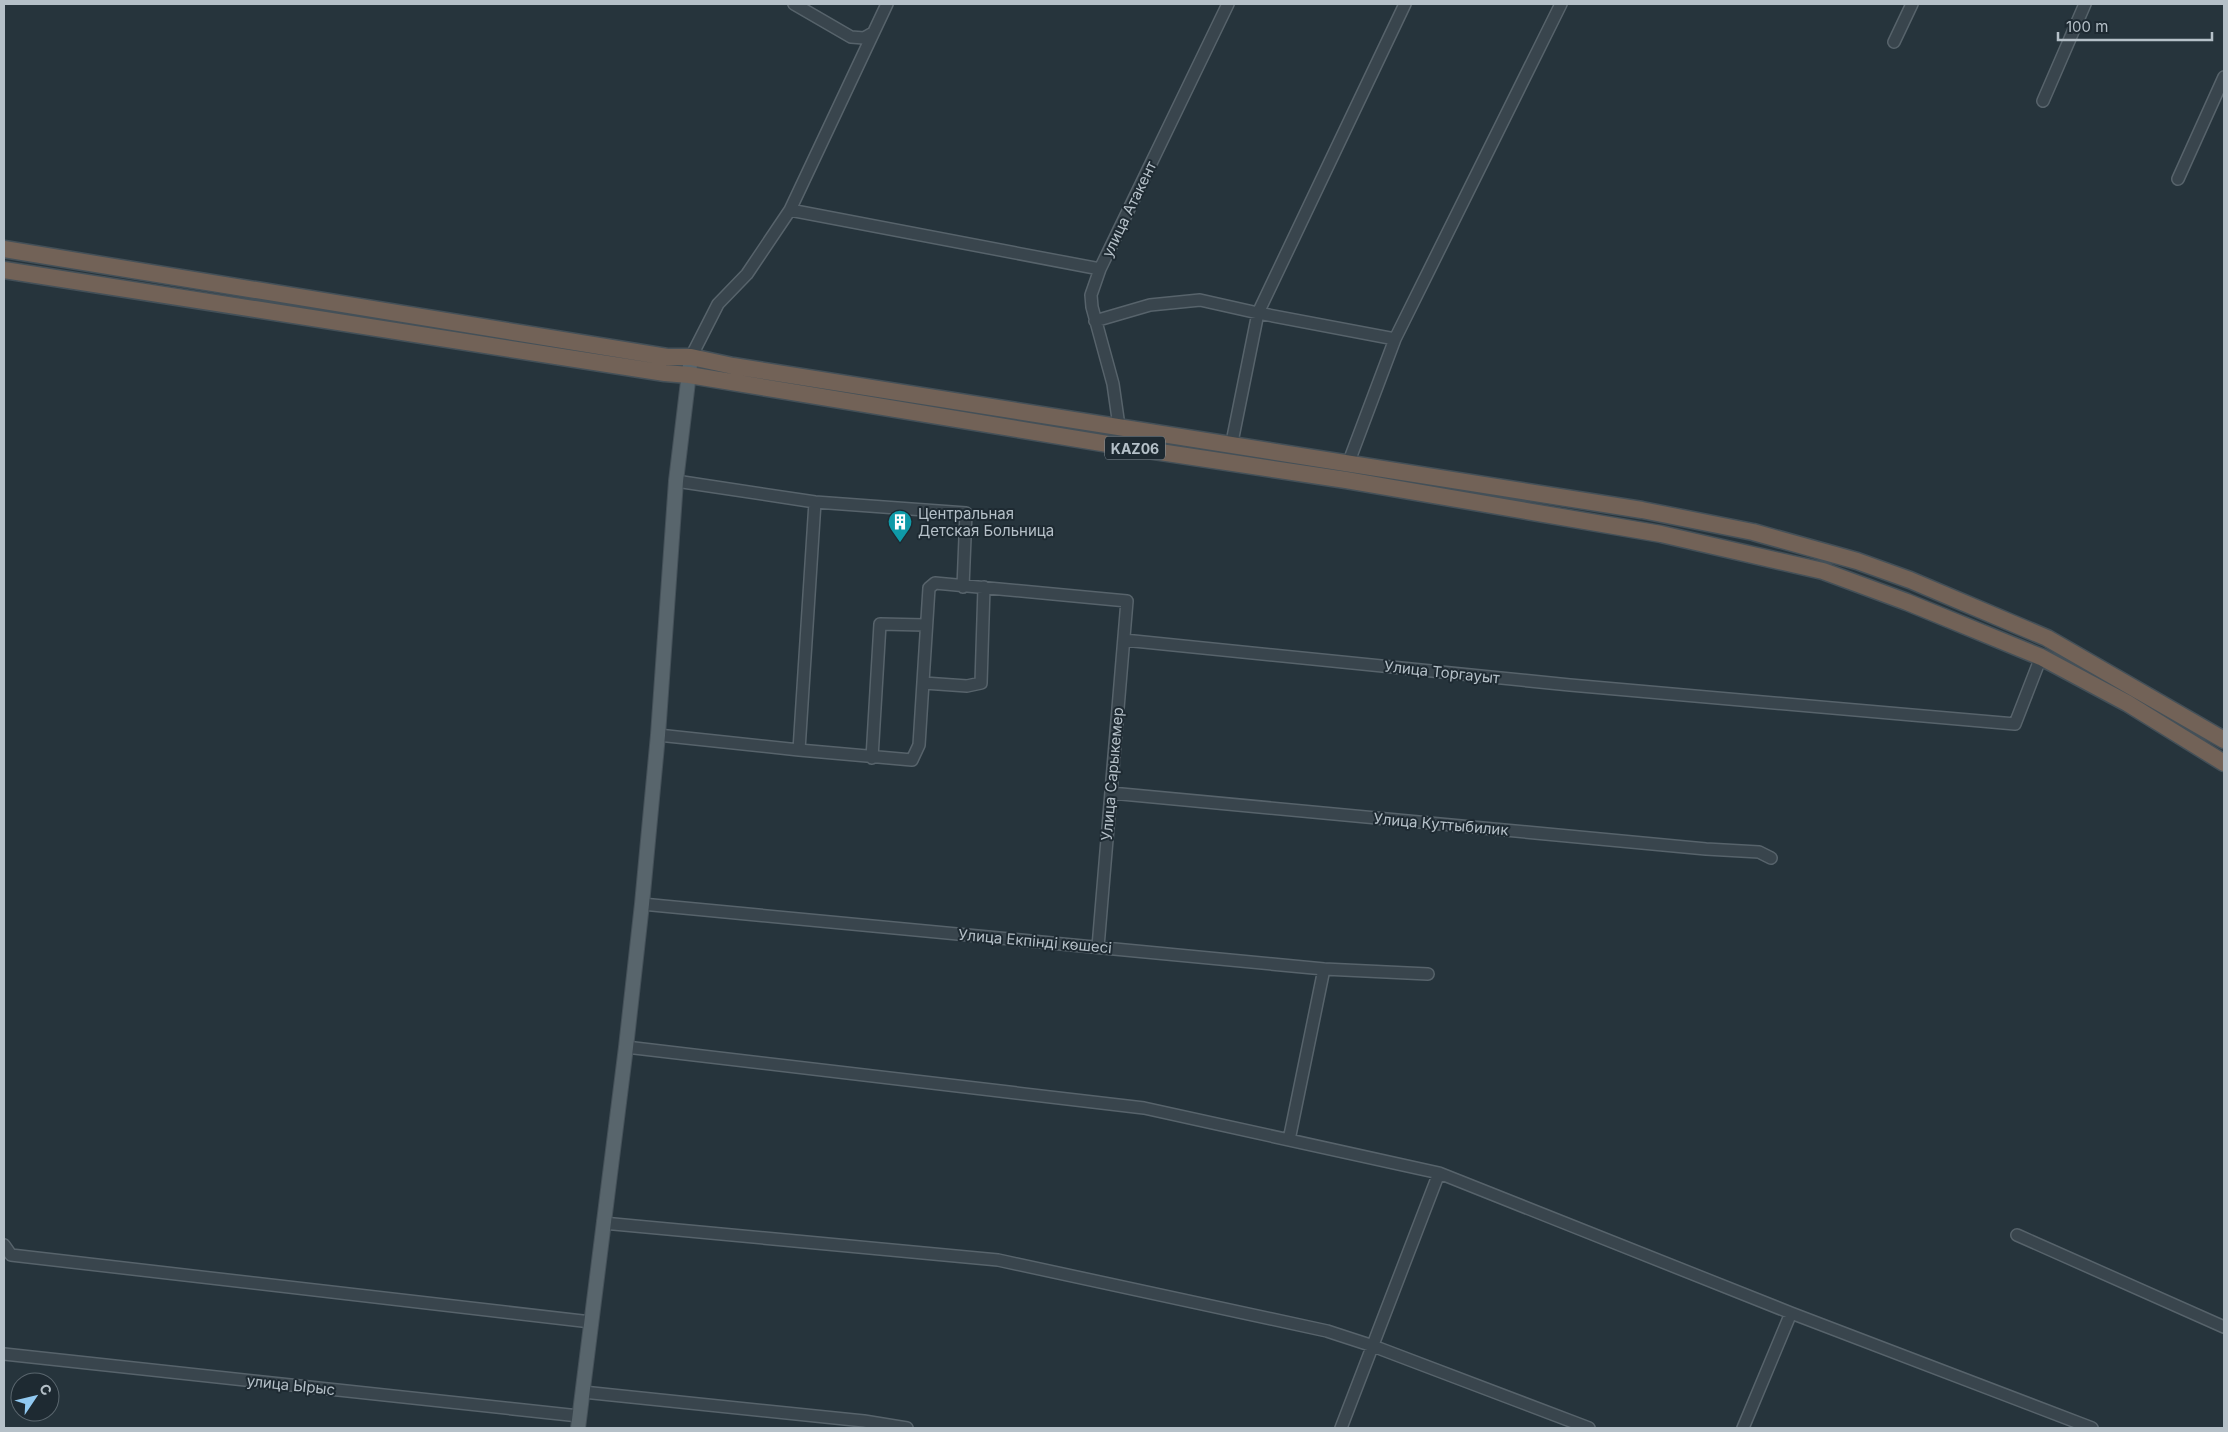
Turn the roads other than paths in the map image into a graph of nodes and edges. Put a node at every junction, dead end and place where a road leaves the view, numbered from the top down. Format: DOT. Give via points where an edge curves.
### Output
graph roads {
  1 [pos="794,4"];
  2 [pos="887,4"];
  3 [pos="1228,4"];
  4 [pos="1405,4"];
  5 [pos="1561,4"];
  6 [pos="1912,4"];
  7 [pos="2085,4"];
  8 [pos="871,34"];
  9 [pos="1894,42"];
  10 [pos="2224,77"];
  11 [pos="2043,101"];
  12 [pos="2178,179"];
  13 [pos="790,210"];
  14 [pos="4,249"];
  15 [pos="1100,269"];
  16 [pos="4,270"];
  17 [pos="1258,314"];
  18 [pos="1096,321"];
  19 [pos="1395,339"];
  20 [pos="691,357"];
  21 [pos="689,375"];
  22 [pos="1120,426"];
  23 [pos="1232,447"];
  24 [pos="1348,464"];
  25 [pos="676,481"];
  26 [pos="816,502"];
  27 [pos="1642,510"];
  28 [pos="1640,531"];
  29 [pos="963,587"];
  30 [pos="984,587"];
  31 [pos="925,625"];
  32 [pos="1124,640"];
  33 [pos="2041,657"];
  34 [pos="924,682"];
  35 [pos="658,735"];
  36 [pos="2224,740"];
  37 [pos="799,750"];
  38 [pos="872,758"];
  39 [pos="2224,763"];
  40 [pos="1110,793"];
  41 [pos="1771,858"];
  42 [pos="642,904"];
  43 [pos="1098,947"];
  44 [pos="1324,969"];
  45 [pos="1428,974"];
  46 [pos="626,1047"];
  47 [pos="1289,1140"];
  48 [pos="1439,1173"];
  49 [pos="603,1223"];
  50 [pos="2017,1235"];
  51 [pos="4,1245"];
  52 [pos="1791,1313"];
  53 [pos="591,1322"];
  54 [pos="2224,1327"];
  55 [pos="1373,1346"];
  56 [pos="4,1354"];
  57 [pos="583,1392"];
  58 [pos="578,1422"];
  59 [pos="907,1428"];
  60 [pos="1341,1428"];
  61 [pos="1589,1428"];
  62 [pos="1743,1428"];
  63 [pos="2092,1428"];
  1 -- 8 [label="street" via="851,37 864,38"];
  2 -- 8 [label="street"];
  3 -- 15 [label="street, улица Атакент"];
  4 -- 17 [label="street"];
  5 -- 19 [label="street"];
  6 -- 9 [label="street"];
  7 -- 11 [label="street"];
  8 -- 13 [label="street"];
  10 -- 12 [label="street"];
  13 -- 15 [label="street"];
  13 -- 20 [label="street" via="748,274 718,304"];
  14 -- 20 [label="highway, KАZ06" via="667,357"];
  15 -- 18 [label="street, улица Атакент" via="1091,295"];
  16 -- 21 [label="highway, KАZ06"];
  17 -- 18 [label="street" via="1200,300 1150,304"];
  17 -- 19 [label="street"];
  17 -- 23 [label="street"];
  18 -- 22 [label="street, улица Атакент" via="1113,384"];
  19 -- 24 [label="street"];
  20 -- 21 [label="main road"];
  20 -- 22 [label="highway, KАZ06"];
  21 -- 25 [label="main road"];
  21 -- 28 [label="highway, KАZ06" via="1346,480"];
  22 -- 23 [label="highway, KАZ06"];
  23 -- 24 [label="highway, KАZ06"];
  24 -- 27 [label="highway, KАZ06"];
  25 -- 26 [label="street"];
  25 -- 35 [label="main road"];
  26 -- 29 [label="street" via="966,513"];
  26 -- 37 [label="street"];
  27 -- 28 [label="highway"];
  27 -- 36 [label="highway, KАZ06" via="1753,532 1857,561 1910,580 2047,638"];
  28 -- 33 [label="highway, KАZ06" via="1823,571"];
  29 -- 30 [label="street"];
  29 -- 31 [label="street" via="936,584 929,588"];
  30 -- 32 [label="street, Улица Сарыкемер" via="1127,601"];
  30 -- 34 [label="street" via="981,683 967,686"];
  31 -- 34 [label="street"];
  31 -- 38 [label="street" via="880,624"];
  32 -- 33 [label="street, Улица Торгауыт" via="1570,685 2015,724"];
  32 -- 40 [label="street, Улица Сарыкемер"];
  33 -- 39 [label="highway, KАZ06" via="2127,702"];
  34 -- 38 [label="street" via="919,745 912,760"];
  35 -- 37 [label="street"];
  35 -- 42 [label="main road"];
  37 -- 38 [label="street"];
  40 -- 41 [label="street, Улица Куттыбилик" via="1759,852"];
  40 -- 43 [label="street, Улица Сарыкемер"];
  42 -- 43 [label="street, Улица Екпінді көшесі"];
  42 -- 46 [label="main road"];
  43 -- 44 [label="street, Улица Екпінді көшесі"];
  44 -- 45 [label="street, Улица Екпінді көшесі"];
  44 -- 47 [label="street"];
  46 -- 47 [label="street" via="1144,1108"];
  46 -- 49 [label="main road"];
  47 -- 48 [label="street"];
  48 -- 52 [label="street"];
  48 -- 55 [label="street"];
  49 -- 53 [label="main road"];
  49 -- 55 [label="street" via="998,1260 1327,1331"];
  50 -- 54 [label="street"];
  51 -- 53 [label="street" via="11,1255"];
  52 -- 62 [label="street"];
  52 -- 63 [label="street"];
  53 -- 57 [label="main road"];
  55 -- 60 [label="street"];
  55 -- 61 [label="street"];
  56 -- 58 [label="street, улица Ырыс"];
  57 -- 58 [label="main road"];
  57 -- 59 [label="street"];
}
